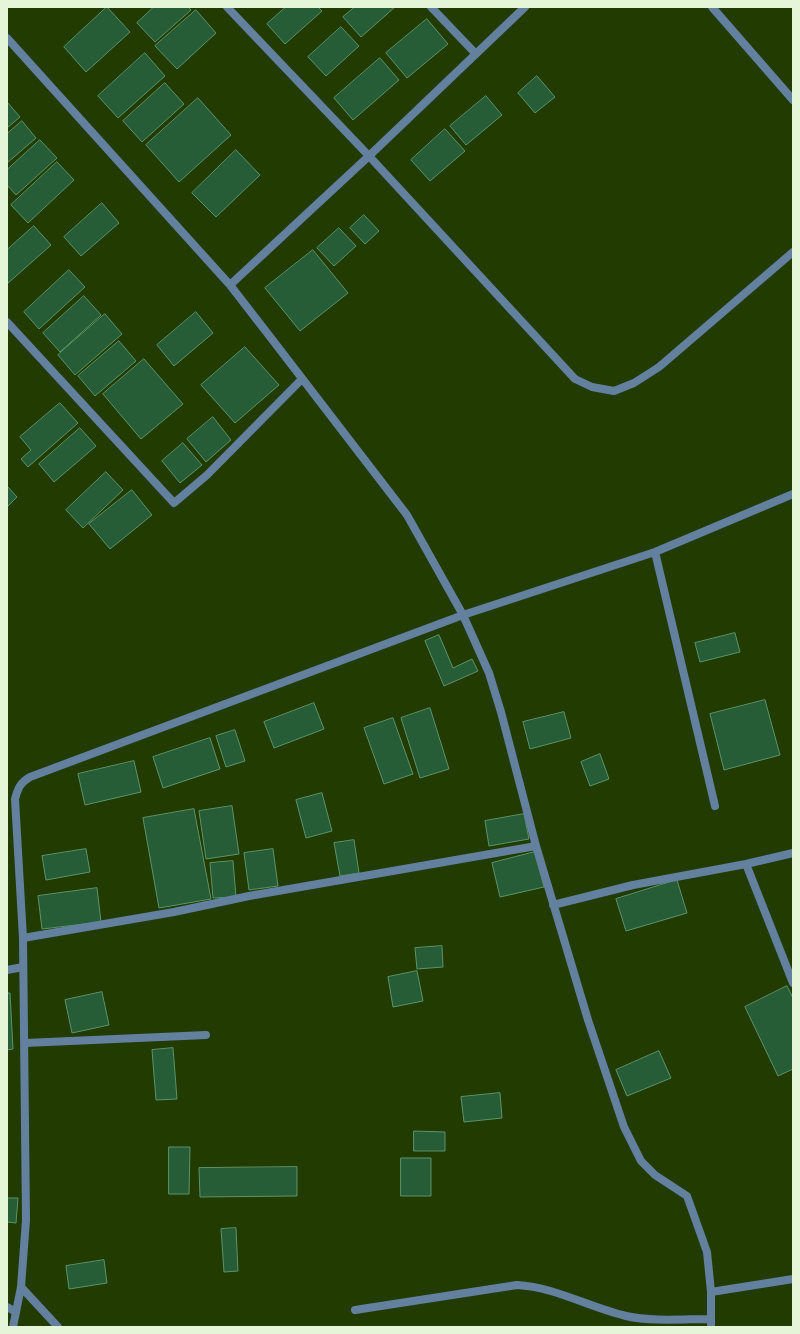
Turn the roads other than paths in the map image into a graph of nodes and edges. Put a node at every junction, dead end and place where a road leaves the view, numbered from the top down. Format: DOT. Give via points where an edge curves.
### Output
graph roads {
  1 [pos="227,7"];
  2 [pos="431,7"];
  3 [pos="525,7"];
  4 [pos="712,7"];
  5 [pos="7,38"];
  6 [pos="476,54"];
  7 [pos="793,100"];
  8 [pos="369,156"];
  9 [pos="793,252"];
  10 [pos="230,285"];
  11 [pos="7,322"];
  12 [pos="302,379"];
  13 [pos="793,494"];
  14 [pos="655,552"];
  15 [pos="463,615"];
  16 [pos="714,806"];
  17 [pos="536,846"];
  18 [pos="793,853"];
  19 [pos="746,864"];
  20 [pos="554,905"];
  21 [pos="23,938"];
  22 [pos="23,967"];
  23 [pos="7,970"];
  24 [pos="793,983"];
  25 [pos="206,1035"];
  26 [pos="25,1043"];
  27 [pos="793,1279"];
  28 [pos="21,1287"];
  29 [pos="711,1292"];
  30 [pos="7,1307"];
  31 [pos="355,1310"];
  32 [pos="16,1312"];
  33 [pos="711,1323"];
  34 [pos="13,1327"];
  35 [pos="58,1327"];
  1 -- 8 [label="street"];
  2 -- 6 [label="street"];
  3 -- 6 [label="street"];
  4 -- 7 [label="street"];
  5 -- 10 [label="street"];
  6 -- 8 [label="street"];
  8 -- 9 [label="street" via="574,379 592,387 614,391 634,383 659,366"];
  8 -- 10 [label="street"];
  10 -- 12 [label="street"];
  11 -- 12 [label="street" via="174,503 212,470"];
  12 -- 15 [label="street" via="407,515"];
  13 -- 14 [label="street"];
  14 -- 15 [label="street"];
  14 -- 16 [label="street"];
  15 -- 17 [label="street" via="489,673"];
  15 -- 21 [label="street" via="37,774 22,782 15,799"];
  17 -- 20 [label="street"];
  17 -- 21 [label="street"];
  18 -- 19 [label="street"];
  19 -- 20 [label="street" via="633,885"];
  19 -- 24 [label="street"];
  20 -- 29 [label="street" via="588,1020 624,1127 641,1161 655,1175 687,1196 707,1252"];
  21 -- 22 [label="street"];
  22 -- 23 [label="street"];
  22 -- 26 [label="street"];
  25 -- 26 [label="street"];
  26 -- 28 [label="street" via="26,1220"];
  27 -- 29 [label="street"];
  28 -- 32 [label="street"];
  28 -- 35 [label="street"];
  29 -- 33 [label="street"];
  30 -- 32 [label="street"];
  31 -- 33 [label="street" via="517,1284 551,1290 633,1317"];
  32 -- 34 [label="street"];
}
